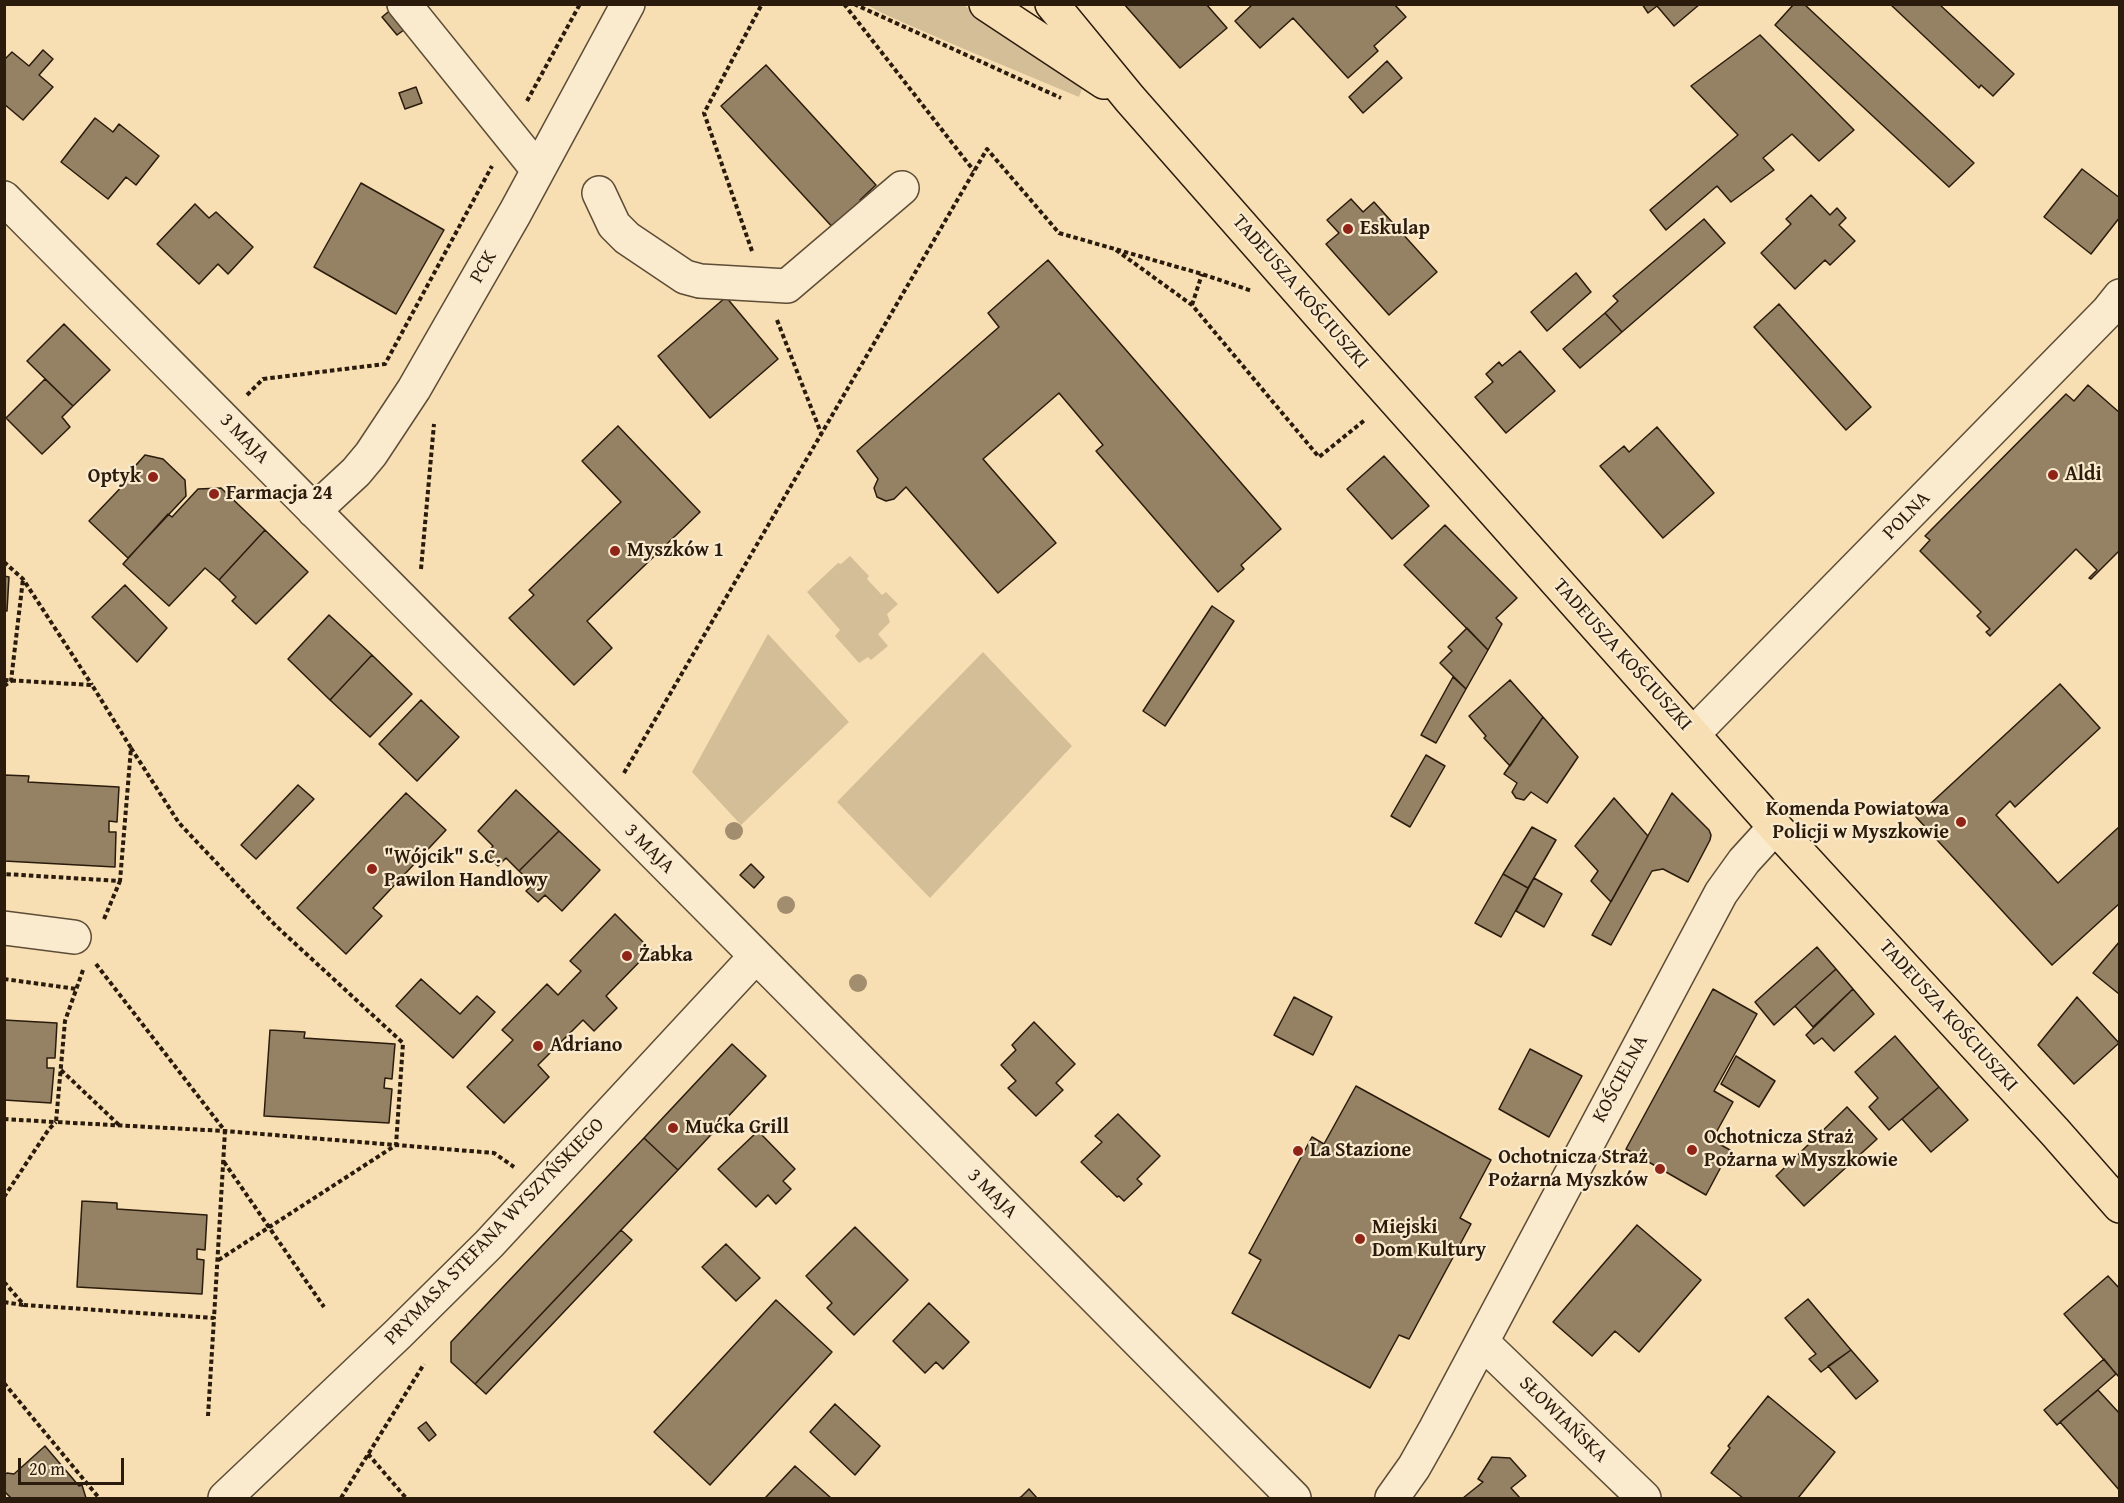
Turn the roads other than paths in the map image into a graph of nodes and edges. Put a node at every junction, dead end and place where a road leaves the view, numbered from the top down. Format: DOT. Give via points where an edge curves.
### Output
graph roads {
  1 [pos="404,4"];
  2 [pos="628,4"];
  3 [pos="986,4"];
  4 [pos="1052,4"];
  5 [pos="1130,99"];
  6 [pos="538,170"];
  7 [pos="902,188"];
  8 [pos="599,193"];
  9 [pos="4,198"];
  10 [pos="2120,296"];
  11 [pos="314,511"];
  12 [pos="1693,734"];
  13 [pos="1775,827"];
  14 [pos="4,928"];
  15 [pos="87,941"];
  16 [pos="756,956"];
  17 [pos="2120,1206"];
  18 [pos="1482,1342"];
  19 [pos="225,1498"];
  20 [pos="1294,1498"];
  21 [pos="1392,1498"];
  22 [pos="1644,1498"];
  1 -- 6 [label="street"];
  2 -- 6 [label="street, PCK"];
  3 -- 5 [label="main road, TADEUSZA KOŚCIUSZKI"];
  4 -- 5 [label="main road, TADEUSZA KOŚCIUSZKI"];
  5 -- 12 [label="main road, TADEUSZA KOŚCIUSZKI"];
  6 -- 11 [label="street, PCK" via="384,436 356,472"];
  7 -- 8 [label="street" via="788,286 685,277 627,238 614,225"];
  9 -- 11 [label="street, 3 MAJA"];
  10 -- 12 [label="street, POLNA"];
  11 -- 16 [label="street, 3 MAJA"];
  12 -- 13 [label="main road, TADEUSZA KOŚCIUSZKI"];
  13 -- 17 [label="main road, TADEUSZA KOŚCIUSZKI"];
  13 -- 18 [label="street, KOŚCIELNA" via="1721,893"];
  14 -- 15 [label="street"];
  16 -- 19 [label="street, PRYMASA STEFANA WYSZYŃSKIEGO" via="489,1244"];
  16 -- 20 [label="street, 3 MAJA"];
  18 -- 21 [label="street, KOŚCIELNA" via="1414,1467"];
  18 -- 22 [label="street, SŁOWIAŃSKA"];
}
